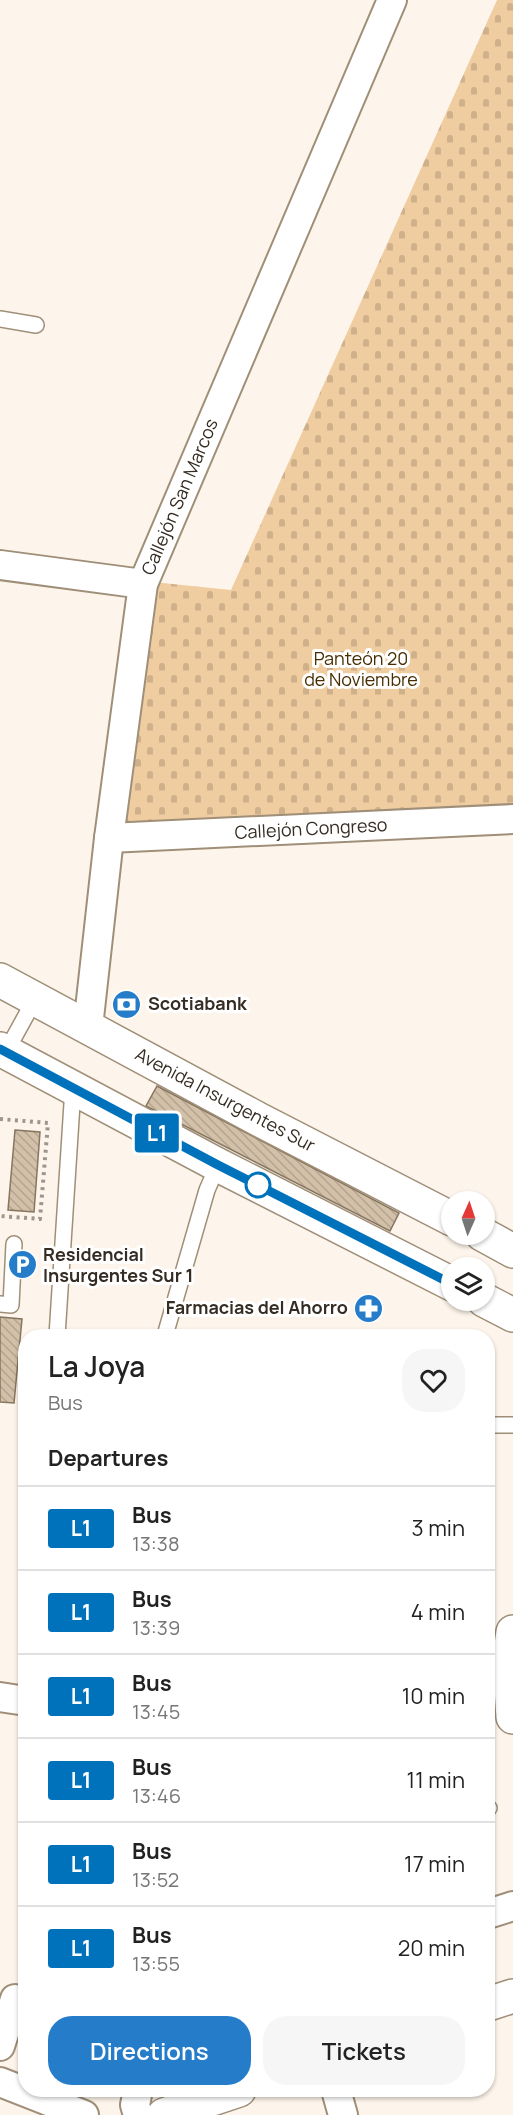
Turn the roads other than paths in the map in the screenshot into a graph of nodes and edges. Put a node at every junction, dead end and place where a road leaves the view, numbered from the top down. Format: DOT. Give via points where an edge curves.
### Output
graph roads {
  1 [pos="392,0"];
  2 [pos="0,319"];
  3 [pos="36,325"];
  4 [pos="0,565"];
  5 [pos="143,584"];
  6 [pos="513,819"];
  7 [pos="109,838"];
  8 [pos="0,980"];
  9 [pos="35,999"];
  10 [pos="88,1027"];
  11 [pos="3,1051"];
  12 [pos="73,1088"];
  13 [pos="218,1165"];
  14 [pos="441,1213"];
  15 [pos="495,1241"];
  16 [pos="14,1245"];
  17 [pos="513,1251"];
  18 [pos="441,1278"];
  19 [pos="0,1304"];
  20 [pos="495,1306"];
  21 [pos="513,1315"];
  22 [pos="57,1329"];
  23 [pos="167,1329"];
  24 [pos="495,1425"];
  25 [pos="513,1425"];
  26 [pos="513,1632"];
  27 [pos="0,1697"];
  28 [pos="18,1700"];
  29 [pos="513,1716"];
  30 [pos="513,1906"];
  31 [pos="495,1912"];
  32 [pos="513,1996"];
  33 [pos="15,1999"];
  34 [pos="495,2002"];
  35 [pos="0,2046"];
  36 [pos="0,2082"];
  37 [pos="18,2089"];
  38 [pos="38,2097"];
  39 [pos="137,2097"];
  40 [pos="218,2097"];
  41 [pos="338,2097"];
  42 [pos="84,2115"];
  43 [pos="138,2115"];
  44 [pos="164,2115"];
  45 [pos="343,2115"];
  1 -- 5 [label="street, Callejón San Marcos"];
  2 -- 3 [label="lane"];
  4 -- 5 [label="street"];
  5 -- 7 [label="street, Callejón San Marcos"];
  6 -- 7 [label="street, Callejón Congreso"];
  7 -- 10 [label="street, Callejón San Marcos"];
  8 -- 9 [label="main road, Avenida Insurgentes Sur"];
  9 -- 10 [label="main road, Avenida Insurgentes Sur"];
  9 -- 11 [label="lane"];
  10 -- 14 [label="main road, Avenida Insurgentes Sur"];
  11 -- 12 [label="main road"];
  12 -- 13 [label="main road"];
  12 -- 22 [label="lane"];
  13 -- 18 [label="main road"];
  13 -- 23 [label="lane" via="207,1190"];
  15 -- 17 [label="main road"];
  16 -- 19 [label="lane" via="11,1305"];
  20 -- 21 [label="main road"];
  24 -- 25 [label="lane"];
  26 -- 29 [label="main road" via="509,1659"];
  27 -- 28 [label="street"];
  30 -- 31 [label="street"];
  32 -- 34 [label="main road"];
  33 -- 35 [label="street"];
  36 -- 37 [label="street"];
  38 -- 42 [label="street"];
  39 -- 43 [label="street"];
  40 -- 44 [label="main road"];
  41 -- 45 [label="street"];
}
